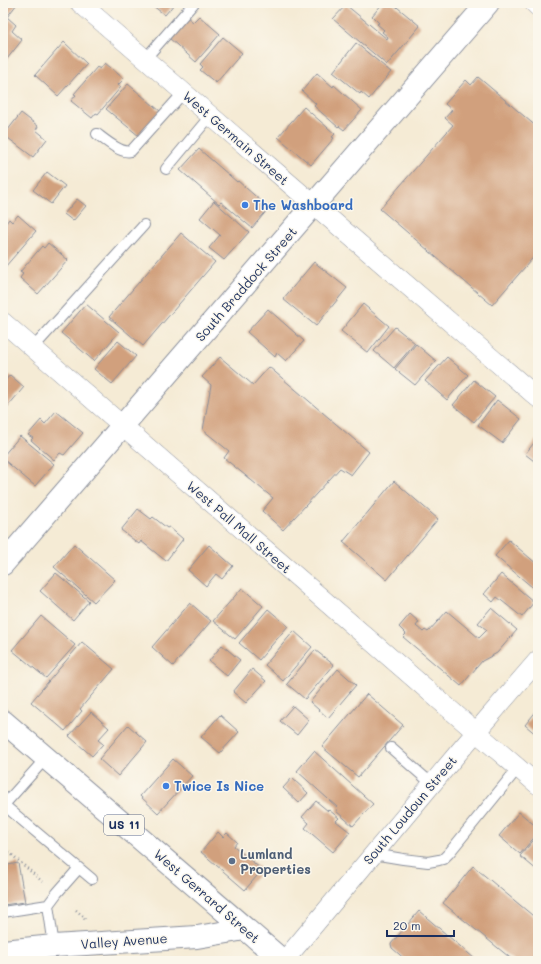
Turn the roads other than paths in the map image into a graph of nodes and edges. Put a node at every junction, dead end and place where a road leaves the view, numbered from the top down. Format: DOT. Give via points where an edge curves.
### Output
graph roads {
  1 [pos="80,3"];
  2 [pos="194,3"];
  3 [pos="488,3"];
  4 [pos="534,3"];
  5 [pos="538,7"];
  6 [pos="145,59"];
  7 [pos="184,92"];
  8 [pos="211,116"];
  9 [pos="97,134"];
  10 [pos="166,169"];
  11 [pos="314,204"];
  12 [pos="144,225"];
  13 [pos="3,322"];
  14 [pos="33,348"];
  15 [pos="538,398"];
  16 [pos="123,426"];
  17 [pos="3,564"];
  18 [pos="538,660"];
  19 [pos="3,721"];
  20 [pos="476,732"];
  21 [pos="391,748"];
  22 [pos="46,758"];
  23 [pos="518,768"];
  24 [pos="432,784"];
  25 [pos="538,785"];
  26 [pos="4,805"];
  27 [pos="373,854"];
  28 [pos="79,868"];
  29 [pos="92,879"];
  30 [pos="48,906"];
  31 [pos="3,912"];
  32 [pos="245,928"];
  33 [pos="54,946"];
  34 [pos="3,951"];
  35 [pos="283,961"];
  1 -- 6 [label="street, West Germain Street"];
  2 -- 6 [label="lane"];
  3 -- 11 [label="main road, South Braddock Street"];
  4 -- 5 [label="street"];
  6 -- 7 [label="street, West Germain Street"];
  7 -- 8 [label="street, West Germain Street"];
  7 -- 9 [label="lane" via="131,151 122,150"];
  8 -- 10 [label="lane"];
  8 -- 11 [label="street, West Germain Street"];
  11 -- 15 [label="street, West Germain Street"];
  11 -- 16 [label="main road, South Braddock Street"];
  12 -- 14 [label="lane"];
  13 -- 14 [label="street, West Pall Mall Street"];
  14 -- 16 [label="street, West Pall Mall Street"];
  16 -- 17 [label="main road, South Braddock Street"];
  16 -- 20 [label="street, West Pall Mall Street"];
  18 -- 20 [label="street, South Loudoun Street"];
  19 -- 22 [label="main road, West Gerrard Street / US 11"];
  20 -- 23 [label="street, West Pall Mall Street"];
  20 -- 24 [label="street, South Loudoun Street"];
  21 -- 24 [label="lane"];
  22 -- 26 [label="lane"];
  22 -- 32 [label="main road, West Gerrard Street / US 11"];
  23 -- 25 [label="street, West Pall Mall Street"];
  23 -- 27 [label="lane" via="443,858 428,862"];
  24 -- 27 [label="street, South Loudoun Street"];
  26 -- 28 [label="lane"];
  27 -- 35 [label="street, South Loudoun Street"];
  28 -- 29 [label="lane"];
  28 -- 30 [label="lane"];
  30 -- 31 [label="lane"];
  30 -- 33 [label="lane"];
  32 -- 33 [label="main road, Valley Avenue" via="198,937"];
  32 -- 35 [label="main road, West Gerrard Street / US 11"];
  33 -- 34 [label="main road, Valley Avenue"];
}
